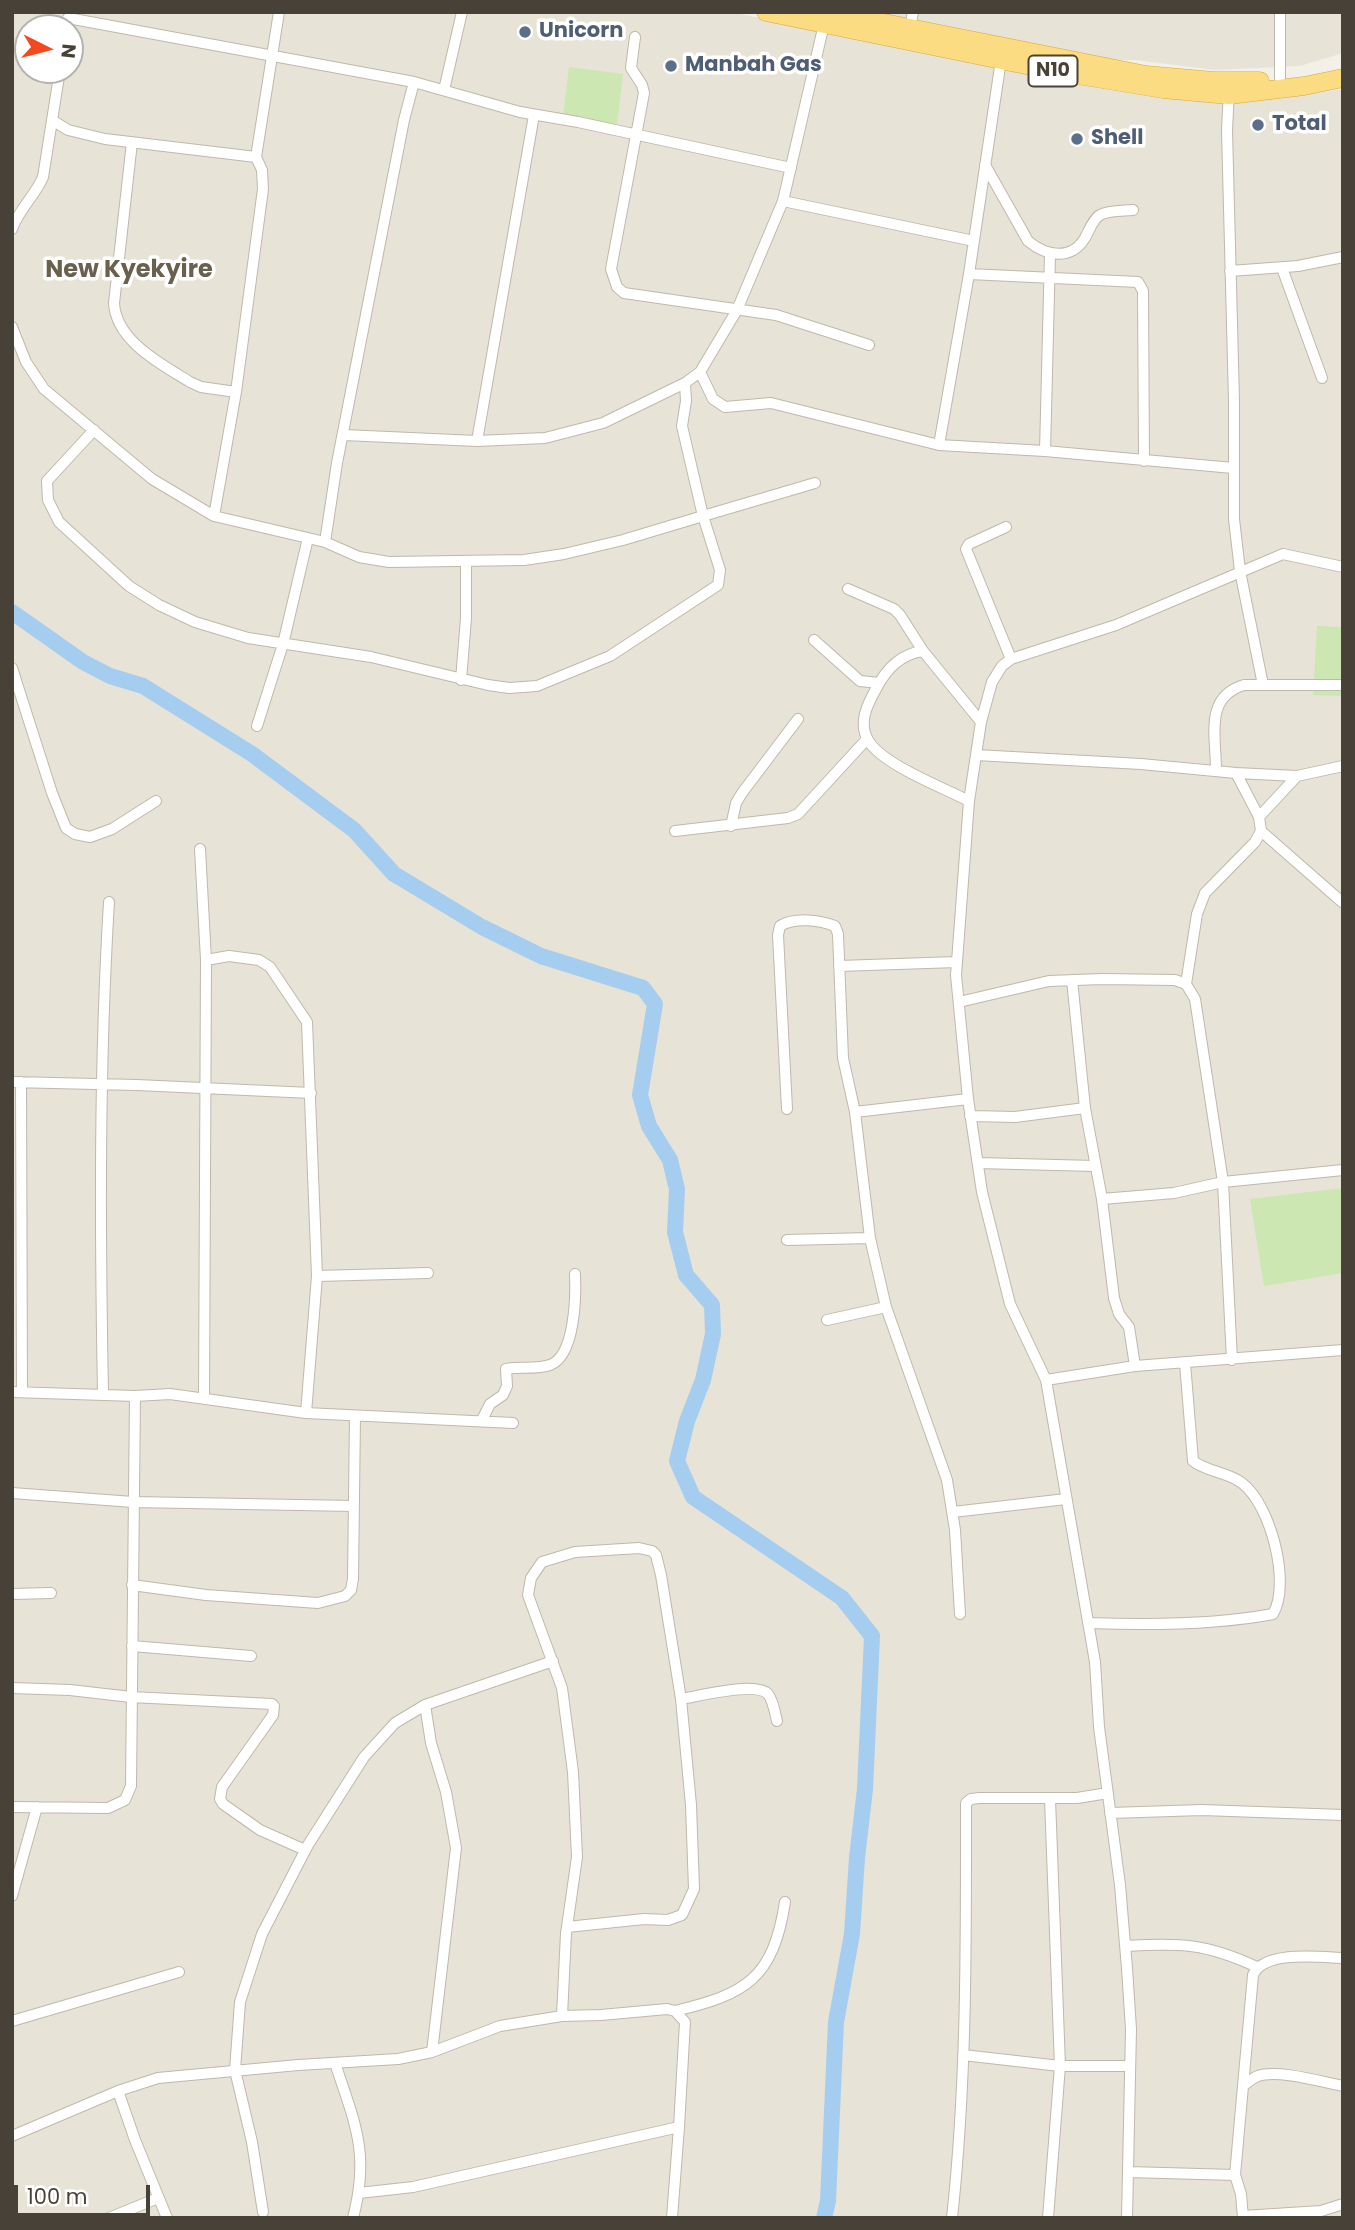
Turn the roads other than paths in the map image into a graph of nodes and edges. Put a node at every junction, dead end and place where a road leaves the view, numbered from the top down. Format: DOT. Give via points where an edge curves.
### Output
graph roads {
  1 [pos="279,12"];
  2 [pos="462,12"];
  3 [pos="766,12"];
  4 [pos="1280,12"];
  5 [pos="827,18"];
  6 [pos="911,20"];
  7 [pos="84,22"];
  8 [pos="635,37"];
  9 [pos="272,57"];
  10 [pos="1001,60"];
  11 [pos="1343,65"];
  12 [pos="1280,78"];
  13 [pos="1343,78"];
  14 [pos="414,82"];
  15 [pos="58,84"];
  16 [pos="1229,88"];
  17 [pos="444,90"];
  18 [pos="534,115"];
  19 [pos="52,120"];
  20 [pos="636,134"];
  21 [pos="132,142"];
  22 [pos="256,157"];
  23 [pos="985,165"];
  24 [pos="791,167"];
  25 [pos="783,201"];
  26 [pos="1133,210"];
  27 [pos="12,229"];
  28 [pos="974,241"];
  29 [pos="1050,254"];
  30 [pos="1343,257"];
  31 [pos="1282,268"];
  32 [pos="1230,271"];
  33 [pos="969,274"];
  34 [pos="1048,278"];
  35 [pos="737,310"];
  36 [pos="12,327"];
  37 [pos="869,345"];
  38 [pos="700,372"];
  39 [pos="1322,378"];
  40 [pos="685,383"];
  41 [pos="236,392"];
  42 [pos="94,430"];
  43 [pos="344,435"];
  44 [pos="477,441"];
  45 [pos="939,445"];
  46 [pos="1045,451"];
  47 [pos="1144,461"];
  48 [pos="1233,468"];
  49 [pos="815,483"];
  50 [pos="214,516"];
  51 [pos="703,516"];
  52 [pos="1006,527"];
  53 [pos="308,538"];
  54 [pos="325,542"];
  55 [pos="466,562"];
  56 [pos="1343,567"];
  57 [pos="1240,571"];
  58 [pos="848,589"];
  59 [pos="814,640"];
  60 [pos="283,644"];
  61 [pos="923,651"];
  62 [pos="1011,659"];
  63 [pos="12,668"];
  64 [pos="461,680"];
  65 [pos="879,683"];
  66 [pos="1263,685"];
  67 [pos="1343,685"];
  68 [pos="798,719"];
  69 [pos="981,722"];
  70 [pos="257,726"];
  71 [pos="867,739"];
  72 [pos="976,755"];
  73 [pos="1343,765"];
  74 [pos="1216,770"];
  75 [pos="1236,773"];
  76 [pos="1297,776"];
  77 [pos="156,801"];
  78 [pos="969,801"];
  79 [pos="1259,817"];
  80 [pos="731,826"];
  81 [pos="675,831"];
  82 [pos="1261,831"];
  83 [pos="200,849"];
  84 [pos="109,902"];
  85 [pos="1342,902"];
  86 [pos="206,960"];
  87 [pos="957,962"];
  88 [pos="839,966"];
  89 [pos="1072,980"];
  90 [pos="1186,984"];
  91 [pos="959,1002"];
  92 [pos="16,1082"];
  93 [pos="101,1084"];
  94 [pos="205,1088"];
  95 [pos="311,1093"];
  96 [pos="968,1099"];
  97 [pos="1085,1108"];
  98 [pos="787,1109"];
  99 [pos="855,1112"];
  100 [pos="970,1116"];
  101 [pos="978,1163"];
  102 [pos="1095,1166"];
  103 [pos="1343,1170"];
  104 [pos="1223,1182"];
  105 [pos="1102,1199"];
  106 [pos="870,1238"];
  107 [pos="787,1240"];
  108 [pos="428,1273"];
  109 [pos="575,1275"];
  110 [pos="317,1276"];
  111 [pos="886,1307"];
  112 [pos="827,1320"];
  113 [pos="1343,1351"];
  114 [pos="1232,1360"];
  115 [pos="1185,1363"];
  116 [pos="1135,1366"];
  117 [pos="1046,1380"];
  118 [pos="17,1392"];
  119 [pos="103,1394"];
  120 [pos="135,1396"];
  121 [pos="204,1398"];
  122 [pos="306,1413"];
  123 [pos="355,1416"];
  124 [pos="481,1420"];
  125 [pos="513,1423"];
  126 [pos="12,1493"];
  127 [pos="1066,1499"];
  128 [pos="133,1502"];
  129 [pos="354,1506"];
  130 [pos="953,1512"];
  131 [pos="132,1585"];
  132 [pos="51,1593"];
  133 [pos="12,1594"];
  134 [pos="960,1614"];
  135 [pos="1089,1623"];
  136 [pos="132,1646"];
  137 [pos="251,1656"];
  138 [pos="553,1661"];
  139 [pos="12,1688"];
  140 [pos="131,1697"];
  141 [pos="681,1699"];
  142 [pos="425,1705"];
  143 [pos="777,1720"];
  144 [pos="1108,1793"];
  145 [pos="1050,1799"];
  146 [pos="12,1807"];
  147 [pos="37,1807"];
  148 [pos="1110,1814"];
  149 [pos="1343,1815"];
  150 [pos="305,1850"];
  151 [pos="12,1896"];
  152 [pos="785,1902"];
  153 [pos="567,1927"];
  154 [pos="1125,1946"];
  155 [pos="1343,1958"];
  156 [pos="1256,1967"];
  157 [pos="179,1972"];
  158 [pos="676,2011"];
  159 [pos="562,2016"];
  160 [pos="12,2021"];
  161 [pos="432,2052"];
  162 [pos="963,2055"];
  163 [pos="335,2063"];
  164 [pos="1060,2066"];
  165 [pos="1130,2066"];
  166 [pos="235,2070"];
  167 [pos="1244,2085"];
  168 [pos="1343,2086"];
  169 [pos="118,2091"];
  170 [pos="679,2127"];
  171 [pos="12,2136"];
  172 [pos="1128,2172"];
  173 [pos="1235,2175"];
  174 [pos="359,2193"];
  175 [pos="158,2198"];
  176 [pos="1343,2204"];
  177 [pos="263,2213"];
  178 [pos="1242,2217"];
  179 [pos="109,2218"];
  180 [pos="167,2218"];
  181 [pos="352,2218"];
  182 [pos="672,2218"];
  183 [pos="952,2218"];
  184 [pos="1048,2218"];
  185 [pos="1127,2218"];
  1 -- 9 [label="street"];
  2 -- 17 [label="street"];
  3 -- 5 [label="highway, N10"];
  4 -- 12 [label="street"];
  5 -- 6 [label="highway, N10"];
  5 -- 10 [label="highway, N10"];
  5 -- 24 [label="street"];
  6 -- 16 [label="highway, N10" via="1146,75"];
  7 -- 9 [label="street"];
  8 -- 20 [label="street" via="631,68 644,93"];
  9 -- 14 [label="street"];
  9 -- 22 [label="street"];
  10 -- 16 [label="highway, N10" via="1134,86"];
  10 -- 23 [label="street"];
  11 -- 12 [label="highway, N10"];
  12 -- 16 [label="highway, N10"];
  13 -- 16 [label="highway, N10" via="1304,86"];
  14 -- 17 [label="street"];
  14 -- 43 [label="street"];
  15 -- 19 [label="street"];
  16 -- 32 [label="street"];
  17 -- 18 [label="street"];
  18 -- 20 [label="street"];
  18 -- 44 [label="street"];
  19 -- 21 [label="street" via="68,130"];
  19 -- 27 [label="street" via="43,177"];
  20 -- 24 [label="street"];
  20 -- 35 [label="street" via="611,269 617,287 624,293"];
  21 -- 22 [label="street"];
  21 -- 41 [label="street" via="115,315 126,334 190,383"];
  22 -- 41 [label="street" via="263,189"];
  23 -- 28 [label="street"];
  23 -- 29 [label="street" via="1028,241"];
  24 -- 25 [label="street"];
  25 -- 28 [label="street"];
  25 -- 35 [label="street"];
  26 -- 29 [label="street" via="1102,214 1072,252"];
  28 -- 33 [label="street"];
  29 -- 34 [label="street"];
  30 -- 31 [label="street"];
  31 -- 32 [label="street"];
  31 -- 39 [label="street"];
  32 -- 48 [label="street"];
  33 -- 34 [label="street"];
  33 -- 45 [label="street"];
  34 -- 46 [label="street"];
  34 -- 47 [label="street" via="1142,285"];
  35 -- 37 [label="street" via="776,315"];
  35 -- 38 [label="street"];
  36 -- 42 [label="street" via="26,362 44,389"];
  38 -- 40 [label="street"];
  38 -- 45 [label="street" via="713,399 725,407 771,404"];
  40 -- 44 [label="street" via="638,408 580,430 545,438"];
  40 -- 51 [label="street" via="682,426"];
  41 -- 50 [label="street"];
  42 -- 50 [label="street" via="152,479"];
  42 -- 60 [label="street" via="47,481 48,500 59,522 129,586 159,605 217,630"];
  43 -- 44 [label="street"];
  43 -- 54 [label="street"];
  45 -- 46 [label="street"];
  46 -- 47 [label="street"];
  47 -- 48 [label="street"];
  48 -- 57 [label="street"];
  49 -- 51 [label="street"];
  50 -- 53 [label="street"];
  51 -- 55 [label="street" via="564,554"];
  51 -- 64 [label="street" via="720,570 718,585 610,656 551,681 509,688"];
  52 -- 62 [label="street" via="966,549"];
  53 -- 54 [label="street"];
  53 -- 60 [label="street"];
  54 -- 55 [label="street" via="359,557 388,562"];
  55 -- 64 [label="street"];
  56 -- 57 [label="street" via="1283,554"];
  57 -- 62 [label="street" via="1126,621"];
  57 -- 66 [label="street"];
  58 -- 61 [label="street" via="894,609"];
  59 -- 65 [label="street" via="860,681"];
  60 -- 64 [label="street" via="371,657"];
  60 -- 70 [label="street"];
  61 -- 65 [label="street" via="905,655"];
  61 -- 69 [label="street"];
  62 -- 69 [label="street" via="992,682"];
  63 -- 77 [label="street" via="66,828 90,836 112,829"];
  65 -- 71 [label="street" via="865,709"];
  66 -- 67 [label="street"];
  66 -- 74 [label="street" via="1231,689 1220,701 1215,716"];
  68 -- 80 [label="street" via="742,793"];
  69 -- 72 [label="street"];
  71 -- 78 [label="street" via="896,764"];
  71 -- 80 [label="street" via="798,814"];
  72 -- 74 [label="street"];
  72 -- 78 [label="street"];
  73 -- 76 [label="street"];
  74 -- 75 [label="street"];
  75 -- 76 [label="street"];
  75 -- 79 [label="street"];
  76 -- 79 [label="street"];
  78 -- 87 [label="street"];
  79 -- 82 [label="street"];
  80 -- 81 [label="street"];
  82 -- 85 [label="street"];
  82 -- 90 [label="street" via="1205,893 1197,914"];
  83 -- 86 [label="street"];
  84 -- 93 [label="street"];
  86 -- 94 [label="street"];
  86 -- 95 [label="street" via="246,957 270,967 307,1022"];
  87 -- 88 [label="street"];
  87 -- 91 [label="street"];
  88 -- 98 [label="street" via="835,926 805,921 780,926"];
  88 -- 99 [label="street" via="843,1058"];
  89 -- 90 [label="street" via="1175,980"];
  89 -- 91 [label="street"];
  89 -- 97 [label="street"];
  90 -- 104 [label="street" via="1195,999"];
  91 -- 96 [label="street"];
  92 -- 93 [label="street"];
  92 -- 118 [label="street"];
  93 -- 94 [label="street"];
  93 -- 119 [label="street"];
  94 -- 95 [label="street"];
  94 -- 121 [label="street"];
  95 -- 110 [label="street"];
  96 -- 99 [label="street"];
  96 -- 100 [label="street"];
  97 -- 100 [label="street" via="1016,1117"];
  97 -- 102 [label="street"];
  99 -- 106 [label="street"];
  100 -- 101 [label="street"];
  101 -- 102 [label="street"];
  101 -- 117 [label="street" via="1010,1304"];
  102 -- 105 [label="street"];
  103 -- 104 [label="street"];
  104 -- 105 [label="street" via="1174,1193"];
  104 -- 114 [label="street"];
  105 -- 116 [label="street" via="1114,1298 1129,1327"];
  106 -- 107 [label="street"];
  106 -- 111 [label="street"];
  108 -- 110 [label="street"];
  109 -- 124 [label="street" via="576,1298 561,1357 551,1365 506,1369 503,1395 490,1404"];
  110 -- 122 [label="street"];
  111 -- 112 [label="street"];
  111 -- 130 [label="street" via="947,1480"];
  113 -- 114 [label="street"];
  114 -- 115 [label="street"];
  115 -- 116 [label="street"];
  115 -- 135 [label="street" via="1193,1461 1242,1483 1257,1501 1273,1538 1279,1605 1273,1614 1248,1619"];
  116 -- 117 [label="street"];
  117 -- 127 [label="street"];
  118 -- 119 [label="street"];
  119 -- 120 [label="street"];
  120 -- 121 [label="street"];
  120 -- 128 [label="street"];
  121 -- 122 [label="street"];
  122 -- 123 [label="street"];
  123 -- 124 [label="street"];
  123 -- 129 [label="street"];
  124 -- 125 [label="street"];
  126 -- 128 [label="street"];
  127 -- 130 [label="street"];
  127 -- 135 [label="street"];
  128 -- 129 [label="street"];
  128 -- 131 [label="street"];
  129 -- 131 [label="street" via="353,1579 345,1596 318,1603"];
  130 -- 134 [label="street"];
  131 -- 136 [label="street"];
  132 -- 133 [label="street"];
  135 -- 144 [label="street"];
  136 -- 137 [label="street"];
  136 -- 140 [label="street"];
  138 -- 141 [label="street" via="528,1595 531,1578 542,1562 575,1552 652,1551 661,1575"];
  138 -- 142 [label="street"];
  138 -- 153 [label="street" via="562,1688 573,1772 577,1857"];
  139 -- 140 [label="street"];
  140 -- 147 [label="street" via="131,1786 125,1800 108,1808"];
  140 -- 150 [label="street" via="272,1704 273,1715 222,1787 220,1799 260,1830"];
  141 -- 143 [label="street" via="763,1690 770,1696"];
  141 -- 153 [label="street" via="691,1805 694,1889 689,1902 682,1915 668,1920"];
  142 -- 150 [label="street" via="395,1723 364,1757"];
  142 -- 161 [label="street" via="456,1848"];
  144 -- 145 [label="street"];
  144 -- 148 [label="street"];
  145 -- 162 [label="street" via="979,1798 966,1803"];
  145 -- 164 [label="street"];
  146 -- 147 [label="street"];
  147 -- 151 [label="street"];
  148 -- 149 [label="street" via="1202,1810"];
  148 -- 154 [label="street"];
  150 -- 166 [label="street" via="249,1970 240,2003"];
  152 -- 158 [label="street" via="772,1951 746,1987"];
  153 -- 159 [label="street"];
  154 -- 156 [label="street" via="1204,1947"];
  154 -- 165 [label="street"];
  155 -- 156 [label="street" via="1286,1958"];
  156 -- 167 [label="street"];
  157 -- 160 [label="street"];
  158 -- 159 [label="street" via="658,2008"];
  158 -- 170 [label="street" via="685,2022"];
  159 -- 161 [label="street" via="500,2026"];
  161 -- 163 [label="street"];
  162 -- 164 [label="street"];
  162 -- 183 [label="street"];
  163 -- 166 [label="street"];
  163 -- 174 [label="street" via="355,2119 361,2157"];
  164 -- 165 [label="street"];
  164 -- 184 [label="street"];
  165 -- 172 [label="street"];
  166 -- 169 [label="street" via="158,2078"];
  166 -- 177 [label="street"];
  167 -- 168 [label="street" via="1265,2074"];
  167 -- 173 [label="street"];
  169 -- 171 [label="street"];
  169 -- 175 [label="street"];
  170 -- 174 [label="street" via="413,2187"];
  170 -- 182 [label="street"];
  172 -- 173 [label="street"];
  172 -- 185 [label="street"];
  173 -- 178 [label="street"];
  174 -- 181 [label="street"];
  175 -- 179 [label="street"];
  175 -- 180 [label="street"];
  176 -- 178 [label="street" via="1321,2211"];
}
